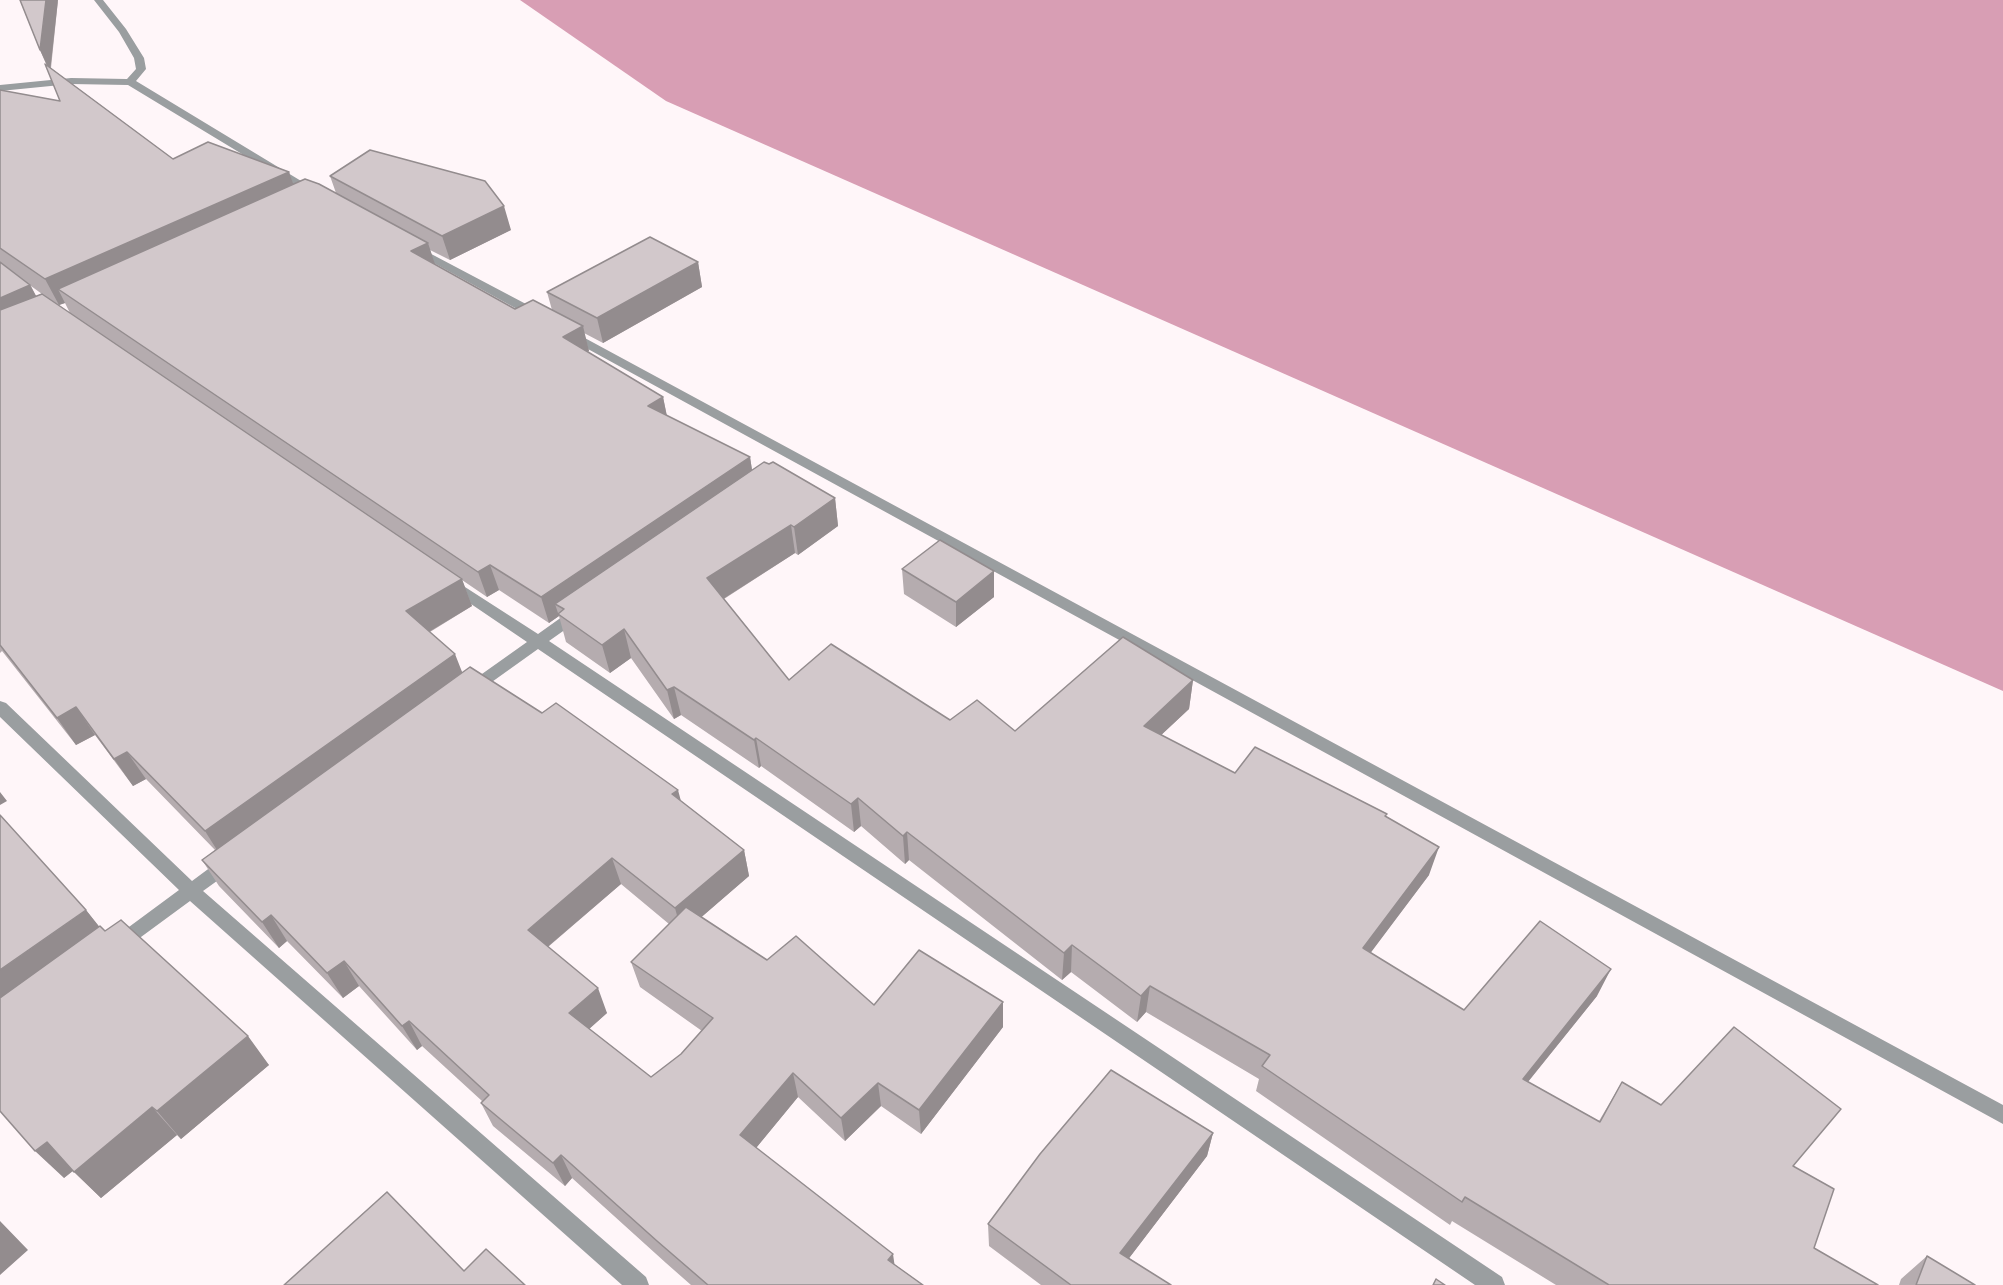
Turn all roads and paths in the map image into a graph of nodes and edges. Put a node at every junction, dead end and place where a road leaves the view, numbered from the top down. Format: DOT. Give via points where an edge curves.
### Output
graph roads {
  1 [pos="98,0"];
  2 [pos="130,82"];
  3 [pos="0,88"];
  4 [pos="317,199"];
  5 [pos="401,241"];
  6 [pos="800,460"];
  7 [pos="780,473"];
  8 [pos="439,574"];
  9 [pos="596,601"];
  10 [pos="537,641"];
  11 [pos="460,697"];
  12 [pos="0,707"];
  13 [pos="239,856"];
  14 [pos="191,891"];
  15 [pos="105,954"];
  16 [pos="2003,1115"];
  17 [pos="638,1285"];
  18 [pos="1494,1285"];
  1 -- 2 [label="street" via="139,58 141,69"];
  2 -- 3 [label="street" via="70,81"];
  2 -- 4 [label="street"];
  5 -- 6 [label="street"];
  6 -- 7 [label="street"];
  6 -- 16 [label="street"];
  8 -- 10 [label="street"];
  9 -- 10 [label="street"];
  10 -- 11 [label="street"];
  10 -- 18 [label="street"];
  12 -- 14 [label="street"];
  13 -- 14 [label="street"];
  14 -- 15 [label="street"];
  14 -- 17 [label="street"];
}
